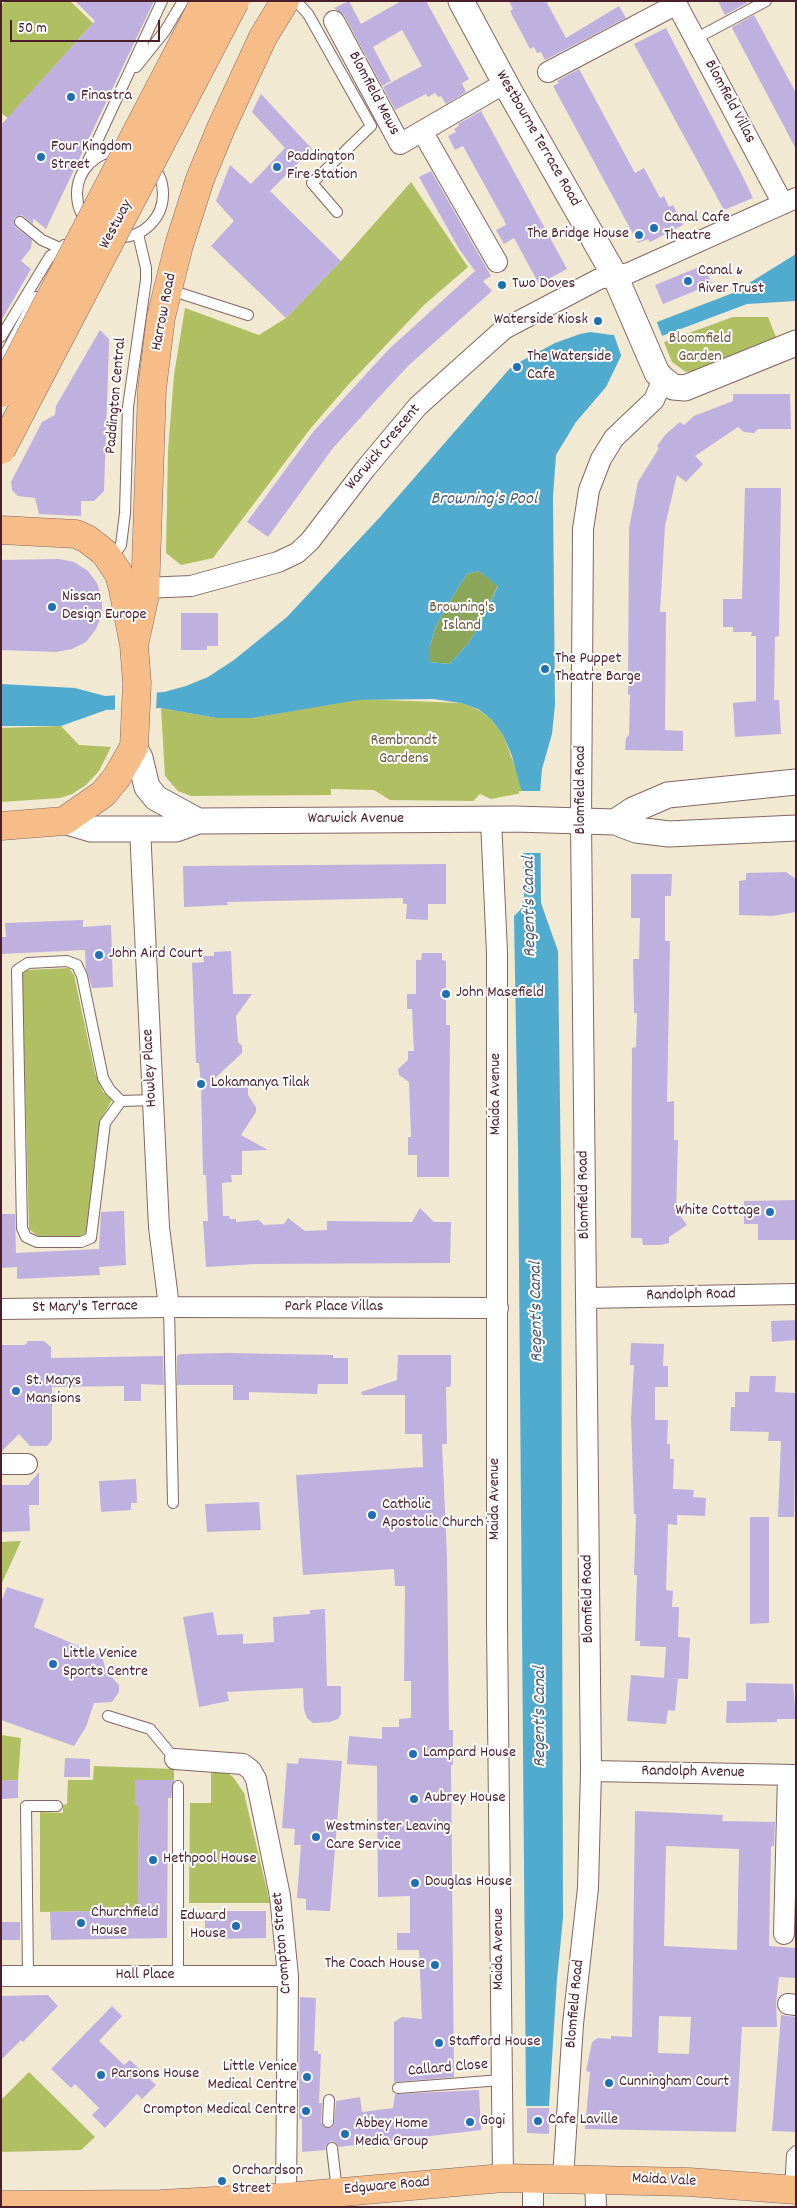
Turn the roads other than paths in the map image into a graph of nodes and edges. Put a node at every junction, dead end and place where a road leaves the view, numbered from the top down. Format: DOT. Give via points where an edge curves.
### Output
graph roads {
  1 [pos="162,1"];
  2 [pos="183,1"];
  3 [pos="205,1"];
  4 [pos="235,1"];
  5 [pos="284,1"];
  6 [pos="296,1"];
  7 [pos="461,1"];
  8 [pos="766,1"];
  9 [pos="676,2"];
  10 [pos="334,21"];
  11 [pos="695,39"];
  12 [pos="548,72"];
  13 [pos="126,79"];
  14 [pos="505,83"];
  15 [pos="422,130"];
  16 [pos="86,166"];
  17 [pos="789,201"];
  18 [pos="337,212"];
  19 [pos="20,222"];
  20 [pos="77,224"];
  21 [pos="138,234"];
  22 [pos="62,249"];
  23 [pos="497,262"];
  24 [pos="615,276"];
  25 [pos="168,289"];
  26 [pos="248,315"];
  27 [pos="1,337"];
  28 [pos="795,348"];
  29 [pos="1,362"];
  30 [pos="663,380"];
  31 [pos="1,393"];
  32 [pos="1,450"];
  33 [pos="1,530"];
  34 [pos="111,560"];
  35 [pos="145,588"];
  36 [pos="134,645"];
  37 [pos="134,736"];
  38 [pos="796,782"];
  39 [pos="503,819"];
  40 [pos="64,821"];
  41 [pos="198,821"];
  42 [pos="581,822"];
  43 [pos="615,822"];
  44 [pos="1,826"];
  45 [pos="140,828"];
  46 [pos="796,828"];
  47 [pos="153,1100"];
  48 [pos="121,1101"];
  49 [pos="796,1294"];
  50 [pos="586,1298"];
  51 [pos="169,1307"];
  52 [pos="498,1308"];
  53 [pos="1,1310"];
  54 [pos="1,1464"];
  55 [pos="27,1464"];
  56 [pos="173,1503"];
  57 [pos="108,1716"];
  58 [pos="175,1759"];
  59 [pos="591,1771"];
  60 [pos="792,1775"];
  61 [pos="178,1786"];
  62 [pos="57,1806"];
  63 [pos="784,1934"];
  64 [pos="1,1976"];
  65 [pos="28,1976"];
  66 [pos="178,1976"];
  67 [pos="288,1976"];
  68 [pos="501,2080"];
  69 [pos="398,2088"];
  70 [pos="329,2100"];
  71 [pos="328,2122"];
  72 [pos="332,2148"];
  73 [pos="796,2151"];
  74 [pos="502,2178"];
  75 [pos="533,2178"];
  76 [pos="563,2178"];
  77 [pos="595,2179"];
  78 [pos="793,2190"];
  79 [pos="337,2192"];
  80 [pos="286,2197"];
  81 [pos="1,2206"];
  82 [pos="55,2206"];
  83 [pos="129,2206"];
  84 [pos="533,2207"];
  85 [pos="596,2207"];
  1 -- 13 [label="lane"];
  2 -- 13 [label="lane" via="165,31"];
  3 -- 31 [label="main road, Westway, bridge"];
  4 -- 32 [label="main road, Westway, bridge"];
  5 -- 25 [label="main road, Harrow Road" via="263,37 197,188"];
  6 -- 18 [label="lane" via="308,14 371,126 312,183"];
  7 -- 14 [label="street, Westbourne Terrace Road"];
  8 -- 11 [label="lane"];
  9 -- 11 [label="street, Blomfield Villas"];
  9 -- 12 [label="street"];
  10 -- 15 [label="street, Blomfield Mews" via="400,144"];
  11 -- 17 [label="street, Blomfield Villas"];
  13 -- 16 [label="lane"];
  14 -- 15 [label="street, Blomfield Mews"];
  14 -- 24 [label="street, Westbourne Terrace Road"];
  15 -- 23 [label="street, Blomfield Mews"];
  16 -- 20 [label="lane" via="78,182"];
  16 -- 21 [label="lane" via="110,151 124,150 138,154 154,168 163,187 163,201 150,226"];
  17 -- 24 [label="street, Warwick Crescent" via="629,273"];
  19 -- 22 [label="lane" via="42,240"];
  20 -- 21 [label="lane" via="111,237"];
  20 -- 22 [label="lane"];
  21 -- 34 [label="lane, Paddington Central" via="146,280 128,407 121,545"];
  22 -- 27 [label="lane" via="50,256"];
  22 -- 29 [label="lane"];
  24 -- 30 [label="street, Westbourne Terrace Road" via="649,356"];
  24 -- 35 [label="street, Warwick Crescent" via="599,279 504,328 418,406 297,553 278,562 191,586"];
  25 -- 26 [label="lane"];
  25 -- 35 [label="main road, Harrow Road" via="152,389"];
  28 -- 30 [label="street" via="686,388 673,387"];
  30 -- 42 [label="street, Blomfield Road" via="654,400 614,438 601,459 589,490 584,529"];
  33 -- 34 [label="main road, Harrow Road" via="76,534 98,546"];
  34 -- 36 [label="main road, Harrow Road" via="123,589"];
  35 -- 36 [label="main road, Harrow Road"];
  36 -- 37 [label="main road, Harrow Road" via="137,683"];
  37 -- 40 [label="main road, Harrow Road" via="117,777 103,794"];
  37 -- 41 [label="street, Warwick Avenue" via="146,787 156,798"];
  38 -- 43 [label="street" via="668,795 633,810"];
  39 -- 41 [label="street, Warwick Avenue"];
  39 -- 42 [label="street, Warwick Avenue"];
  39 -- 52 [label="street, Maida Avenue" via="497,953"];
  40 -- 44 [label="main road"];
  40 -- 45 [label="street, Warwick Avenue" via="91,829"];
  41 -- 45 [label="street, Warwick Avenue" via="176,829"];
  42 -- 43 [label="street"];
  42 -- 50 [label="street, Blomfield Road"];
  43 -- 46 [label="street" via="636,830 669,834"];
  45 -- 47 [label="street, Howley Place"];
  47 -- 48 [label="lane"];
  47 -- 51 [label="street, Howley Place" via="159,1227"];
  48 -- 48 [label="lane" via="105,1122 90,1238 82,1242 37,1242 26,1237 22,1228 17,970 28,963 67,961 77,965 104,1078"];
  49 -- 50 [label="street, Randolph Road"];
  50 -- 59 [label="street, Blomfield Road"];
  51 -- 52 [label="street, Park Place Villas"];
  51 -- 53 [label="street, St Mary's Terrace"];
  51 -- 56 [label="lane"];
  52 -- 68 [label="street, Maida Avenue" via="496,1614"];
  54 -- 55 [label="street"];
  57 -- 58 [label="lane" via="150,1729"];
  58 -- 67 [label="street, Crompton Street" via="243,1764 256,1779 280,1896"];
  59 -- 60 [label="street, Randolph Avenue"];
  59 -- 76 [label="street, Blomfield Road" via="588,1888"];
  60 -- 63 [label="street"];
  61 -- 66 [label="lane"];
  62 -- 65 [label="lane" via="26,1806"];
  64 -- 65 [label="street, Hall Place"];
  65 -- 66 [label="street, Hall Place"];
  66 -- 67 [label="street, Hall Place"];
  67 -- 80 [label="street, Crompton Street"];
  68 -- 69 [label="lane, Callard Close"];
  68 -- 74 [label="street, Maida Avenue"];
  70 -- 71 [label="lane"];
  72 -- 79 [label="lane"];
  73 -- 78 [label="lane" via="792,2155"];
  74 -- 75 [label="main road, Edgware Road"];
  74 -- 79 [label="main road, Edgware Road"];
  75 -- 76 [label="main road, Maida Vale"];
  75 -- 84 [label="street"];
  76 -- 77 [label="main road, Maida Vale"];
  77 -- 78 [label="main road, Maida Vale"];
  77 -- 85 [label="street"];
  79 -- 80 [label="main road, Edgware Road"];
  80 -- 83 [label="main road, Edgware Road"];
  81 -- 82 [label="main road, Edgware Road"];
  82 -- 83 [label="main road, Edgware Road"];
}
